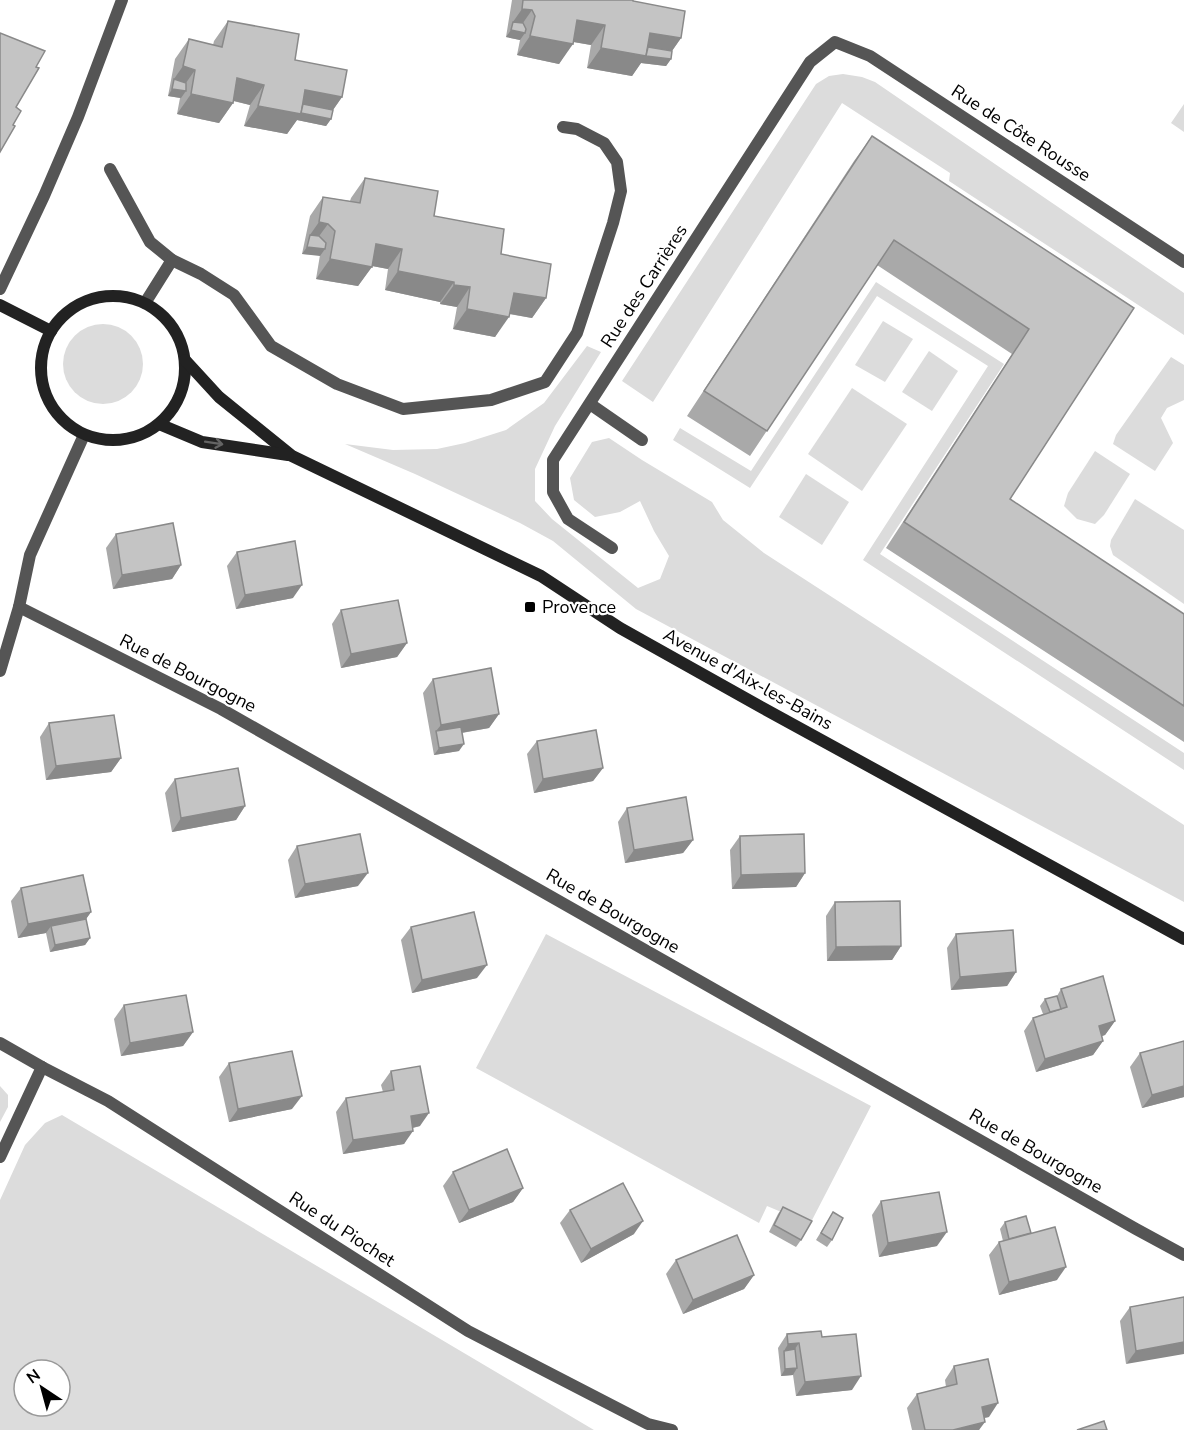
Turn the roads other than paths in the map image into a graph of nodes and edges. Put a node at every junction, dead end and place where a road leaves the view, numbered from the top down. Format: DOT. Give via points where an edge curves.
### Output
graph roads {
  1 [pos="122,0"];
  2 [pos="835,42"];
  3 [pos="563,127"];
  4 [pos="110,169"];
  5 [pos="172,260"];
  6 [pos="1184,262"];
  7 [pos="0,289"];
  8 [pos="145,303"];
  9 [pos="0,305"];
  10 [pos="51,331"];
  11 [pos="185,360"];
  12 [pos="590,404"];
  13 [pos="159,424"];
  14 [pos="84,435"];
  15 [pos="642,440"];
  16 [pos="292,456"];
  17 [pos="612,548"];
  18 [pos="19,607"];
  19 [pos="0,671"];
  20 [pos="1184,939"];
  21 [pos="0,1043"];
  22 [pos="42,1067"];
  23 [pos="0,1156"];
  24 [pos="1184,1255"];
  25 [pos="672,1430"];
  1 -- 7 [label="street" via="49,187"];
  2 -- 6 [label="street, Rue de Côte Rousse" via="870,56"];
  2 -- 12 [label="street, Rue des Carrières" via="810,62"];
  3 -- 5 [label="street" via="577,129 604,143 617,162 621,191 577,333 545,382 491,400 403,409 336,384 271,346 234,295"];
  4 -- 5 [label="street" via="150,242"];
  5 -- 8 [label="street"];
  8 -- 10 [label="main road, Avenue d'Aix-les-Bains" via="124,296 100,297 77,305"];
  8 -- 11 [label="main road, Avenue d'Aix-les-Bains" via="166,318 178,337"];
  9 -- 10 [label="main road"];
  10 -- 14 [label="main road, Avenue d'Aix-les-Bains" via="41,363 43,387 53,409"];
  11 -- 13 [label="main road, Avenue d'Aix-les-Bains" via="183,384 175,406"];
  11 -- 16 [label="main road, Avenue d'Aix-les-Bains" via="219,398"];
  12 -- 15 [label="street"];
  12 -- 17 [label="street, Rue des Carrières" via="553,460 554,492 568,519"];
  13 -- 14 [label="main road, Avenue d'Aix-les-Bains" via="138,436 114,441"];
  13 -- 16 [label="main road, Avenue d'Aix-les-Bains, one-way" via="202,441"];
  14 -- 18 [label="street" via="30,555"];
  16 -- 20 [label="main road, Avenue d'Aix-les-Bains" via="541,576 620,628"];
  18 -- 19 [label="street"];
  18 -- 24 [label="street, Rue de Bourgogne" via="222,708"];
  21 -- 22 [label="street, Rue du Piochet"];
  22 -- 23 [label="street"];
  22 -- 25 [label="street, Rue du Piochet" via="108,1101 468,1331 648,1424"];
}
